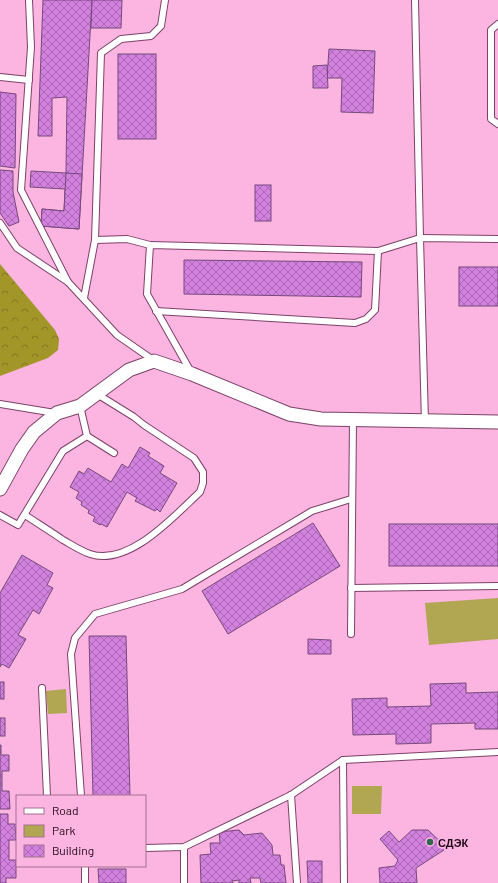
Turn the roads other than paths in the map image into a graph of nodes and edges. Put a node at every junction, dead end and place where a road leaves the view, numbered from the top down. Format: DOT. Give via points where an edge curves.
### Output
graph roads {
  1 [pos="29,0"];
  2 [pos="165,0"];
  3 [pos="415,0"];
  4 [pos="498,24"];
  5 [pos="0,77"];
  6 [pos="29,80"];
  7 [pos="498,124"];
  8 [pos="0,223"];
  9 [pos="420,238"];
  10 [pos="498,239"];
  11 [pos="94,240"];
  12 [pos="150,245"];
  13 [pos="378,252"];
  14 [pos="68,282"];
  15 [pos="84,298"];
  16 [pos="156,311"];
  17 [pos="154,361"];
  18 [pos="192,374"];
  19 [pos="96,394"];
  20 [pos="0,404"];
  21 [pos="80,406"];
  22 [pos="57,413"];
  23 [pos="353,420"];
  24 [pos="425,422"];
  25 [pos="498,422"];
  26 [pos="87,436"];
  27 [pos="114,453"];
  28 [pos="0,489"];
  29 [pos="352,499"];
  30 [pos="0,515"];
  31 [pos="24,515"];
  32 [pos="498,586"];
  33 [pos="351,588"];
  34 [pos="351,634"];
  35 [pos="42,688"];
  36 [pos="498,752"];
  37 [pos="343,760"];
  38 [pos="47,795"];
  39 [pos="81,795"];
  40 [pos="291,795"];
  41 [pos="184,847"];
  42 [pos="146,848"];
  43 [pos="85,867"];
  44 [pos="85,883"];
  45 [pos="184,883"];
  46 [pos="296,883"];
  47 [pos="344,883"];
  1 -- 6 [label="lane"];
  2 -- 11 [label="lane" via="161,26 151,36 121,39 101,53"];
  3 -- 9 [label="lane"];
  4 -- 7 [label="lane" via="491,30 491,119"];
  5 -- 6 [label="lane"];
  6 -- 14 [label="lane" via="21,190"];
  8 -- 14 [label="lane" via="17,248"];
  9 -- 10 [label="lane"];
  9 -- 13 [label="lane"];
  9 -- 24 [label="lane"];
  11 -- 12 [label="lane" via="127,239"];
  11 -- 15 [label="lane"];
  12 -- 13 [label="lane"];
  12 -- 16 [label="lane" via="147,294"];
  13 -- 16 [label="lane" via="376,310 366,319 355,323"];
  14 -- 15 [label="lane"];
  15 -- 17 [label="lane" via="117,335"];
  16 -- 18 [label="lane"];
  17 -- 18 [label="street"];
  17 -- 19 [label="street" via="129,370"];
  18 -- 23 [label="street" via="289,414"];
  19 -- 21 [label="street"];
  19 -- 31 [label="lane" via="134,416 194,458 203,472 200,492 134,549 103,557 78,549"];
  20 -- 22 [label="lane"];
  21 -- 22 [label="street"];
  21 -- 26 [label="lane"];
  22 -- 28 [label="street" via="34,432"];
  23 -- 24 [label="street"];
  23 -- 29 [label="lane"];
  24 -- 25 [label="street"];
  26 -- 27 [label="lane"];
  26 -- 31 [label="lane" via="63,451"];
  29 -- 33 [label="lane"];
  29 -- 39 [label="lane" via="312,511 182,589 94,614 75,638 71,654"];
  30 -- 31 [label="lane" via="18,525"];
  32 -- 33 [label="lane"];
  33 -- 34 [label="lane"];
  35 -- 38 [label="lane"];
  36 -- 37 [label="lane"];
  37 -- 40 [label="lane"];
  37 -- 47 [label="lane"];
  40 -- 41 [label="lane"];
  40 -- 46 [label="lane"];
  41 -- 42 [label="lane"];
  41 -- 45 [label="lane"];
  43 -- 44 [label="lane"];
}
